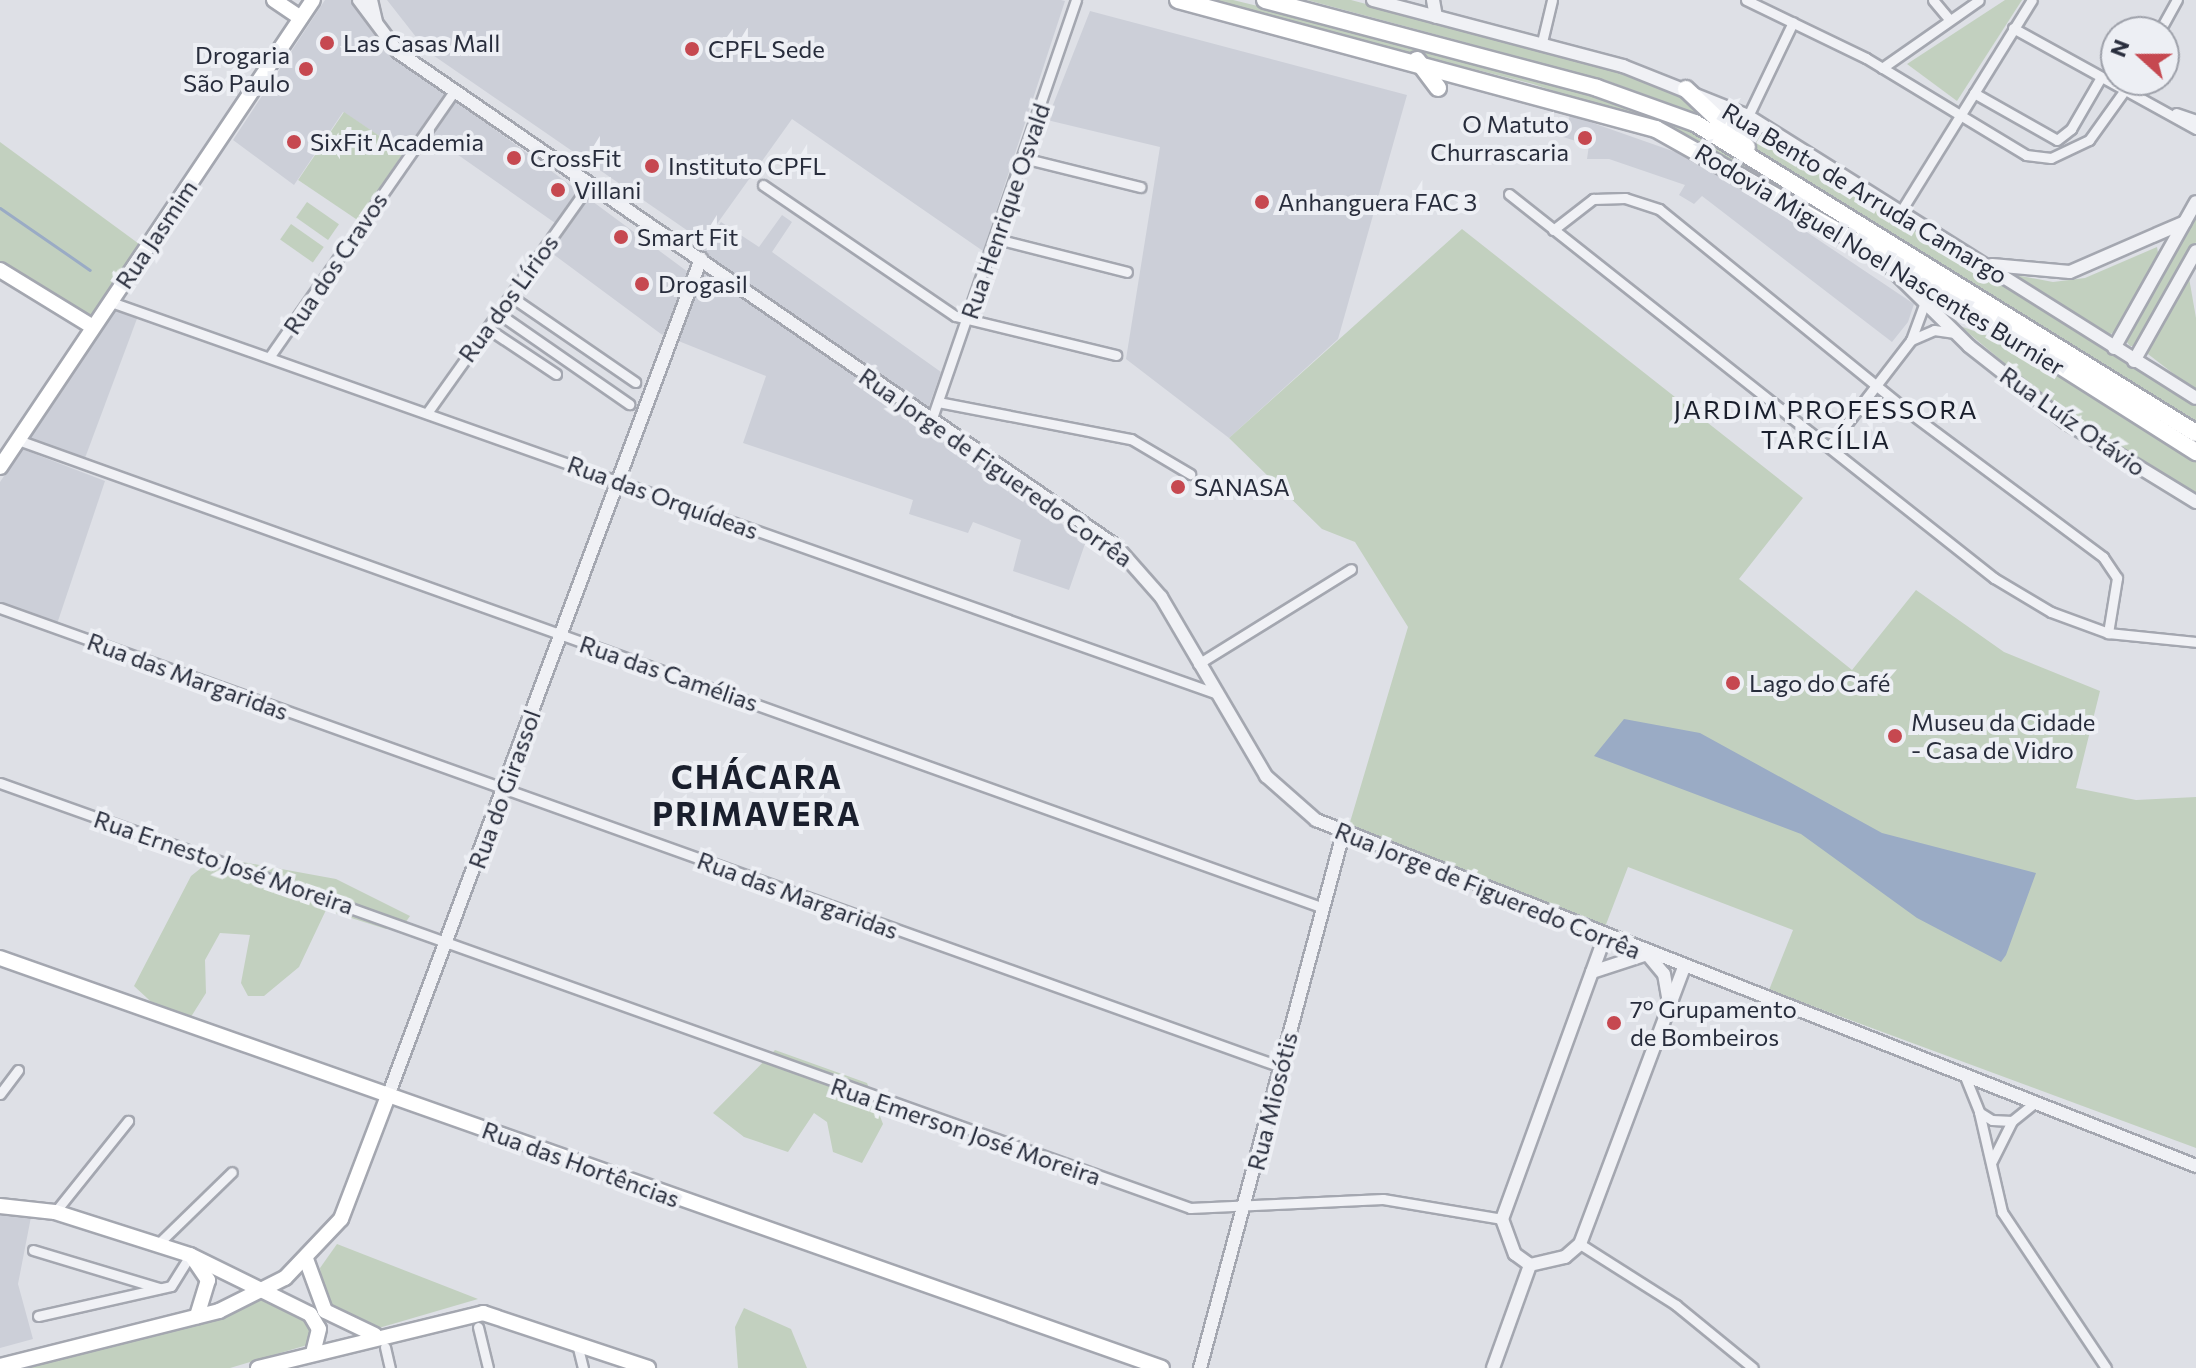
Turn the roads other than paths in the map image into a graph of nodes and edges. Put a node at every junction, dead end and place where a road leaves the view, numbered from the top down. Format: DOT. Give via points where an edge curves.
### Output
graph roads {
  1 [pos="274,0"];
  2 [pos="313,0"];
  3 [pos="359,0"];
  4 [pos="371,0"];
  5 [pos="1076,0"];
  6 [pos="1177,0"];
  7 [pos="1265,0"];
  8 [pos="1373,0"];
  9 [pos="1433,0"];
  10 [pos="1552,0"];
  11 [pos="1746,0"];
  12 [pos="1933,0"];
  13 [pos="1979,0"];
  14 [pos="2032,0"];
  15 [pos="1436,17"];
  16 [pos="301,18"];
  17 [pos="1950,20"];
  18 [pos="1793,22"];
  19 [pos="378,28"];
  20 [pos="2013,28"];
  21 [pos="1542,42"];
  22 [pos="1417,60"];
  23 [pos="1882,68"];
  24 [pos="2100,79"];
  25 [pos="1438,88"];
  26 [pos="1686,89"];
  27 [pos="454,91"];
  28 [pos="1974,93"];
  29 [pos="2123,96"];
  30 [pos="2135,96"];
  31 [pos="2154,106"];
  32 [pos="1748,116"];
  33 [pos="1958,117"];
  34 [pos="2196,120"];
  35 [pos="2071,129"];
  36 [pos="2196,129"];
  37 [pos="2068,154"];
  38 [pos="1023,158"];
  39 [pos="1761,163"];
  40 [pos="590,184"];
  41 [pos="763,185"];
  42 [pos="1140,187"];
  43 [pos="1509,194"];
  44 [pos="2196,202"];
  45 [pos="1901,211"];
  46 [pos="2185,222"];
  47 [pos="1553,230"];
  48 [pos="1849,236"];
  49 [pos="997,239"];
  50 [pos="2196,251"];
  51 [pos="701,259"];
  52 [pos="1981,262"];
  53 [pos="0,270"];
  54 [pos="1127,272"];
  55 [pos="510,296"];
  56 [pos="1925,297"];
  57 [pos="111,302"];
  58 [pos="498,313"];
  59 [pos="968,320"];
  60 [pos="93,327"];
  61 [pos="487,328"];
  62 [pos="1955,333"];
  63 [pos="1911,340"];
  64 [pos="2114,348"];
  65 [pos="1116,355"];
  66 [pos="270,356"];
  67 [pos="2134,361"];
  68 [pos="556,374"];
  69 [pos="635,382"];
  70 [pos="1877,386"];
  71 [pos="2196,398"];
  72 [pos="938,402"];
  73 [pos="629,404"];
  74 [pos="427,413"];
  75 [pos="931,421"];
  76 [pos="2196,433"];
  77 [pos="18,440"];
  78 [pos="1831,444"];
  79 [pos="2196,452"];
  80 [pos="0,467"];
  81 [pos="1190,474"];
  82 [pos="618,481"];
  83 [pos="2196,502"];
  84 [pos="1351,569"];
  85 [pos="0,608"];
  86 [pos="2108,633"];
  87 [pos="560,635"];
  88 [pos="2196,642"];
  89 [pos="1198,664"];
  90 [pos="1215,693"];
  91 [pos="0,783"];
  92 [pos="505,789"];
  93 [pos="1343,834"];
  94 [pos="1321,907"];
  95 [pos="1604,939"];
  96 [pos="448,943"];
  97 [pos="1647,954"];
  98 [pos="0,958"];
  99 [pos="1684,967"];
  100 [pos="1592,972"];
  101 [pos="1669,1002"];
  102 [pos="1281,1067"];
  103 [pos="18,1070"];
  104 [pos="1966,1079"];
  105 [pos="1,1091"];
  106 [pos="388,1096"];
  107 [pos="2032,1105"];
  108 [pos="1979,1112"];
  109 [pos="128,1121"];
  110 [pos="2012,1121"];
  111 [pos="1990,1168"];
  112 [pos="2195,1169"];
  113 [pos="232,1172"];
  114 [pos="1245,1203"];
  115 [pos="0,1206"];
  116 [pos="55,1212"];
  117 [pos="1502,1219"];
  118 [pos="160,1242"];
  119 [pos="1580,1244"];
  120 [pos="33,1250"];
  121 [pos="190,1255"];
  122 [pos="306,1259"];
  123 [pos="1530,1265"];
  124 [pos="159,1288"];
  125 [pos="265,1291"];
  126 [pos="38,1316"];
  127 [pos="197,1316"];
  128 [pos="478,1327"];
  129 [pos="382,1342"];
  130 [pos="577,1344"];
  131 [pos="313,1353"];
  132 [pos="291,1364"];
  133 [pos="0,1366"];
  134 [pos="258,1368"];
  135 [pos="390,1368"];
  136 [pos="488,1368"];
  137 [pos="583,1368"];
  138 [pos="648,1368"];
  139 [pos="1162,1368"];
  140 [pos="1200,1368"];
  141 [pos="1493,1368"];
  142 [pos="1753,1368"];
  143 [pos="2106,1368"];
  1 -- 16 [label="main road"];
  2 -- 16 [label="main road, Rua Jasmim"];
  3 -- 19 [label="street, Rua Jorge de Figueredo Corrêa"];
  4 -- 19 [label="street"];
  5 -- 38 [label="street, Rua Henrique Osvald"];
  6 -- 22 [label="highway, Rodovia Miguel Noel Nascentes Burnier"];
  7 -- 39 [label="highway, Rodovia Miguel Noel Nascentes Burnier" via="1639,101"];
  8 -- 15 [label="street, Rua Bento de Arruda Camargo"];
  9 -- 15 [label="street"];
  10 -- 21 [label="street"];
  11 -- 18 [label="street"];
  12 -- 17 [label="street"];
  13 -- 17 [label="street"];
  14 -- 20 [label="street"];
  15 -- 21 [label="street, Rua Bento de Arruda Camargo"];
  16 -- 57 [label="main road, Rua Jasmim"];
  17 -- 23 [label="street"];
  18 -- 23 [label="street"];
  18 -- 32 [label="street"];
  19 -- 27 [label="street, Rua Jorge de Figueredo Corrêa"];
  20 -- 24 [label="street"];
  20 -- 28 [label="street"];
  21 -- 26 [label="street, Rua Bento de Arruda Camargo"];
  22 -- 25 [label="highway"];
  22 -- 48 [label="highway, Rodovia Miguel Noel Nascentes Burnier" via="1656,129"];
  23 -- 33 [label="street"];
  24 -- 35 [label="street"];
  26 -- 32 [label="street, Rua Bento de Arruda Camargo"];
  26 -- 39 [label="highway"];
  27 -- 40 [label="street, Rua Jorge de Figueredo Corrêa"];
  27 -- 66 [label="street, Rua dos Cravos"];
  28 -- 33 [label="street"];
  28 -- 35 [label="street" via="2057,140"];
  29 -- 37 [label="street" via="2113,115"];
  30 -- 31 [label="street"];
  31 -- 34 [label="street"];
  31 -- 36 [label="street"];
  32 -- 45 [label="street, Rua Bento de Arruda Camargo"];
  33 -- 37 [label="street" via="2026,155"];
  33 -- 45 [label="street"];
  35 -- 37 [label="street"];
  38 -- 42 [label="street"];
  38 -- 49 [label="street, Rua Henrique Osvald"];
  39 -- 76 [label="highway, Rodovia Miguel Noel Nascentes Burnier"];
  40 -- 51 [label="street, Rua Jorge de Figueredo Corrêa"];
  40 -- 55 [label="street, Rua dos Lírios"];
  41 -- 59 [label="street"];
  43 -- 47 [label="street"];
  44 -- 46 [label="street"];
  45 -- 52 [label="street, Rua Bento de Arruda Camargo"];
  46 -- 52 [label="street" via="2070,272 2017,273"];
  46 -- 64 [label="street"];
  47 -- 70 [label="street" via="1593,199 1625,198 1659,209"];
  47 -- 78 [label="street"];
  48 -- 56 [label="street, Rua Luíz Otávio"];
  48 -- 79 [label="highway, Rodovia Miguel Noel Nascentes Burnier"];
  49 -- 54 [label="street"];
  49 -- 59 [label="street, Rua Henrique Osvald"];
  50 -- 67 [label="street"];
  51 -- 75 [label="street, Rua Jorge de Figueredo Corrêa"];
  51 -- 82 [label="street, Rua do Girassol"];
  52 -- 64 [label="street, Rua Bento de Arruda Camargo"];
  53 -- 60 [label="main road"];
  55 -- 58 [label="street, Rua dos Lírios"];
  55 -- 69 [label="street"];
  56 -- 62 [label="street, Rua Luíz Otávio"];
  56 -- 63 [label="street"];
  57 -- 60 [label="main road, Rua Jasmim"];
  57 -- 66 [label="street, Rua das Orquídeas"];
  58 -- 61 [label="street, Rua dos Lírios"];
  58 -- 73 [label="street"];
  59 -- 65 [label="street"];
  59 -- 72 [label="street, Rua Henrique Osvald"];
  60 -- 77 [label="main road, Rua Jasmim"];
  61 -- 68 [label="street"];
  61 -- 74 [label="street, Rua dos Lírios"];
  62 -- 63 [label="street" via="1934,330"];
  62 -- 83 [label="street, Rua Luíz Otávio" via="2067,423"];
  63 -- 70 [label="street"];
  64 -- 67 [label="street, Rua Bento de Arruda Camargo"];
  66 -- 74 [label="street, Rua das Orquídeas"];
  67 -- 71 [label="street, Rua Bento de Arruda Camargo"];
  70 -- 78 [label="street"];
  70 -- 86 [label="street" via="2103,557 2117,578"];
  72 -- 75 [label="street, Rua Henrique Osvald"];
  72 -- 81 [label="street" via="1126,437"];
  74 -- 82 [label="street, Rua das Orquídeas"];
  75 -- 89 [label="street, Rua Jorge de Figueredo Corrêa" via="1138,566"];
  77 -- 80 [label="main road, Rua Jasmim"];
  77 -- 87 [label="street, Rua das Camélias"];
  78 -- 86 [label="street" via="1994,578 2051,612"];
  82 -- 87 [label="street, Rua do Girassol"];
  82 -- 90 [label="street, Rua das Orquídeas"];
  84 -- 89 [label="street"];
  85 -- 92 [label="street, Rua das Margaridas"];
  86 -- 88 [label="street"];
  87 -- 92 [label="street, Rua do Girassol"];
  87 -- 94 [label="street, Rua das Camélias"];
  89 -- 90 [label="street, Rua Jorge de Figueredo Corrêa"];
  90 -- 93 [label="street, Rua Jorge de Figueredo Corrêa" via="1266,776"];
  91 -- 96 [label="street, Rua Ernesto José Moreira"];
  92 -- 96 [label="street, Rua do Girassol"];
  92 -- 102 [label="street, Rua das Margaridas"];
  93 -- 94 [label="street, Rua Miosótis"];
  93 -- 95 [label="street, Rua Jorge de Figueredo Corrêa"];
  94 -- 102 [label="street, Rua Miosótis"];
  95 -- 97 [label="street, Rua Jorge de Figueredo Corrêa"];
  95 -- 100 [label="street"];
  96 -- 106 [label="street, Rua do Girassol"];
  96 -- 114 [label="street, Rua Emerson José Moreira" via="783,1069 1190,1208"];
  97 -- 99 [label="street, Rua Jorge de Figueredo Corrêa"];
  97 -- 100 [label="street"];
  97 -- 101 [label="street" via="1664,974"];
  98 -- 106 [label="main road, Rua das Hortências"];
  99 -- 101 [label="street"];
  99 -- 104 [label="street, Rua Jorge de Figueredo Corrêa"];
  100 -- 117 [label="street"];
  101 -- 119 [label="street"];
  102 -- 114 [label="street, Rua Miosótis"];
  103 -- 105 [label="street"];
  104 -- 107 [label="street, Rua Jorge de Figueredo Corrêa"];
  104 -- 108 [label="street"];
  106 -- 122 [label="main road, Rua do Girassol" via="344,1212"];
  106 -- 139 [label="main road, Rua das Hortências"];
  107 -- 110 [label="street"];
  107 -- 112 [label="street, Rua Jorge de Figueredo Corrêa"];
  108 -- 110 [label="street"];
  108 -- 111 [label="street"];
  109 -- 116 [label="street"];
  110 -- 111 [label="street"];
  111 -- 143 [label="street" via="2002,1212"];
  113 -- 118 [label="street"];
  114 -- 117 [label="street, Rua Emerson José Moreira" via="1383,1199"];
  114 -- 140 [label="street, Rua Miosótis"];
  115 -- 116 [label="main road"];
  116 -- 118 [label="main road"];
  117 -- 123 [label="street" via="1515,1254"];
  118 -- 121 [label="main road"];
  119 -- 123 [label="street" via="1565,1257"];
  119 -- 142 [label="street" via="1676,1305"];
  120 -- 124 [label="street"];
  121 -- 124 [label="street" via="171,1286"];
  121 -- 125 [label="main road"];
  121 -- 127 [label="main road" via="208,1280"];
  122 -- 125 [label="main road, Rua do Girassol"];
  122 -- 129 [label="main road" via="325,1311"];
  123 -- 141 [label="street"];
  124 -- 126 [label="street"];
  125 -- 127 [label="main road, Rua do Girassol"];
  125 -- 131 [label="main road" via="310,1314 319,1329"];
  127 -- 133 [label="main road, Rua do Girassol"];
  128 -- 136 [label="street"];
  129 -- 130 [label="main road" via="468,1314"];
  129 -- 131 [label="main road"];
  129 -- 135 [label="street"];
  130 -- 137 [label="street"];
  130 -- 138 [label="main road"];
  131 -- 132 [label="main road"];
  132 -- 134 [label="main road"];
}
